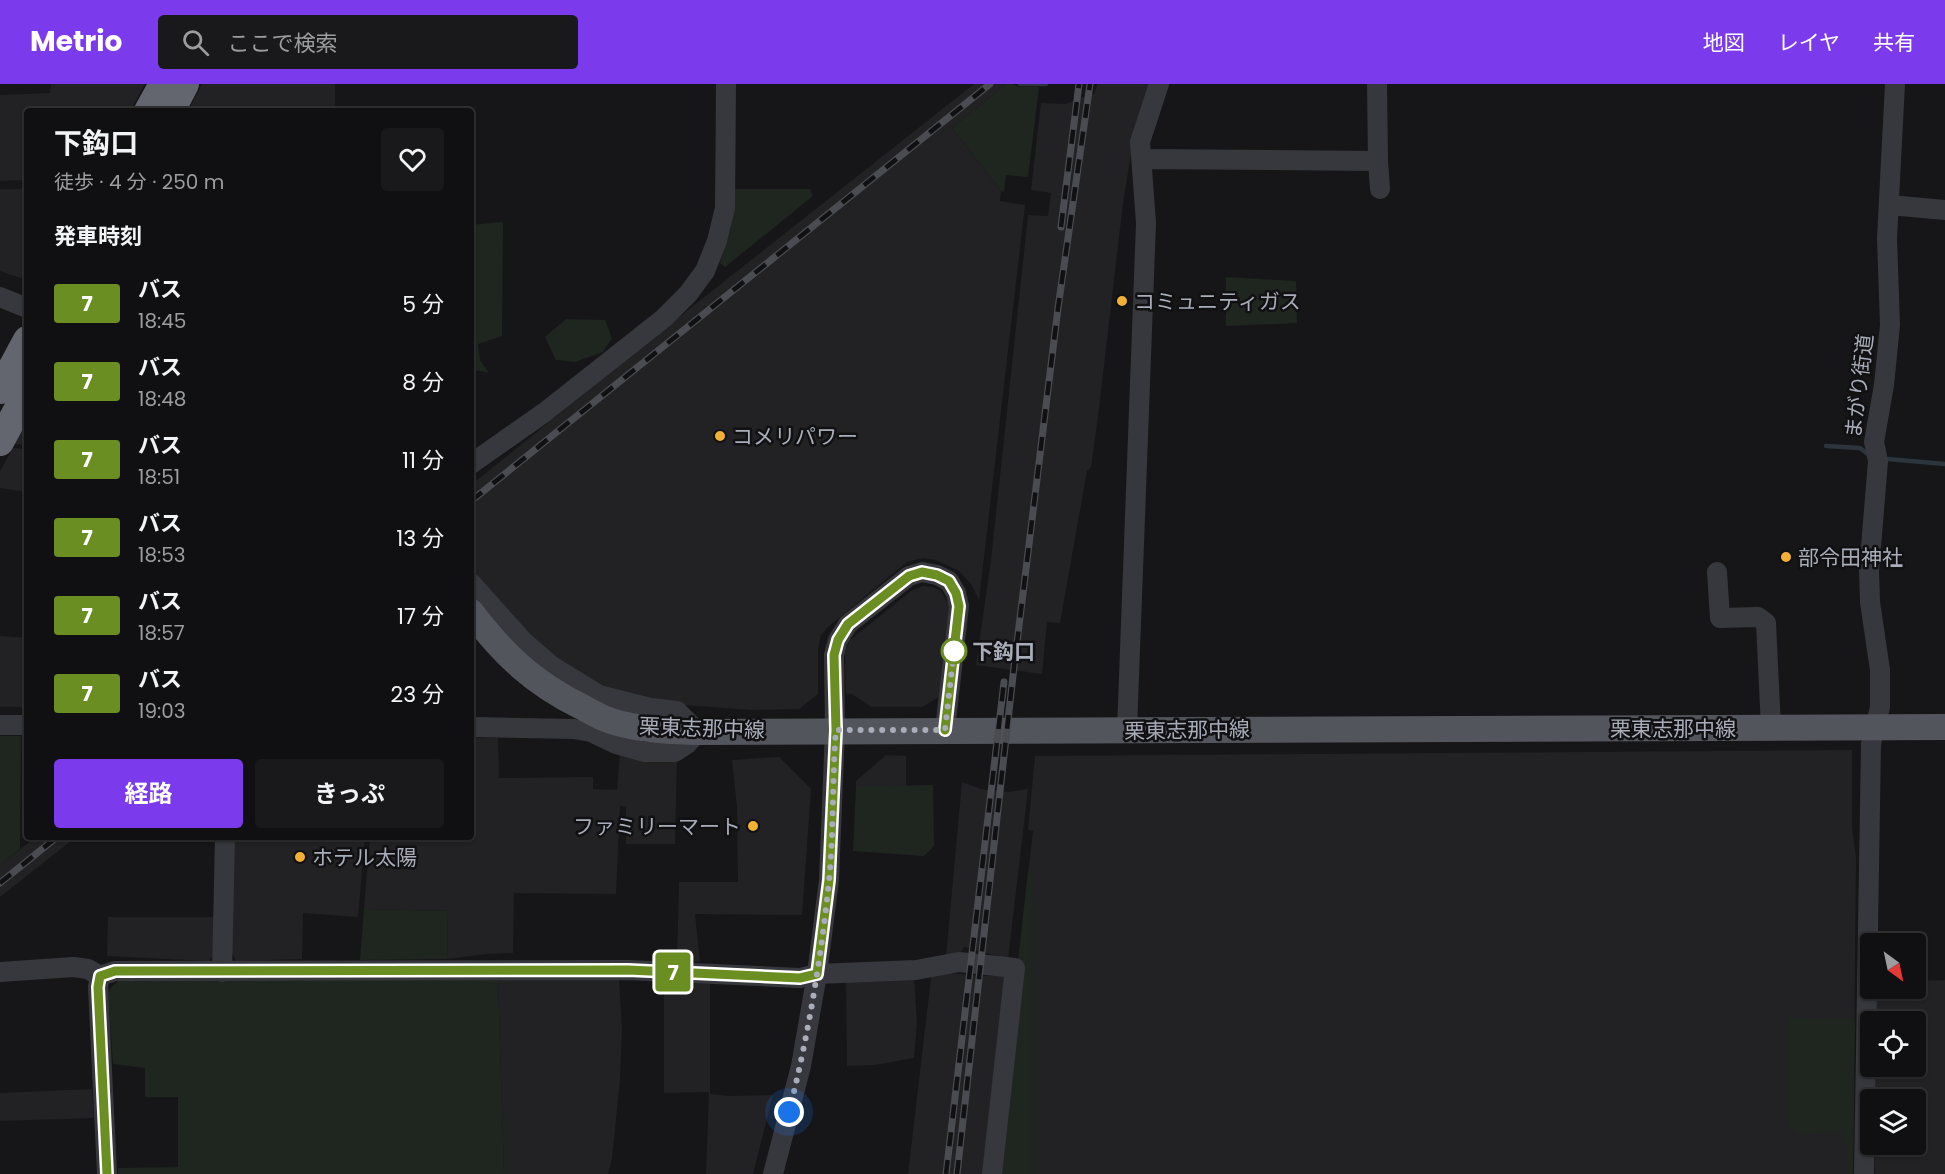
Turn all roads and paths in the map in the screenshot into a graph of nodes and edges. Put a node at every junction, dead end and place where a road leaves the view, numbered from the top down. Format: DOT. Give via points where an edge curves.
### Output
graph roads {
  1 [pos="162,84"];
  2 [pos="185,84"];
  3 [pos="726,84"];
  4 [pos="1159,84"];
  5 [pos="1377,84"];
  6 [pos="1895,84"];
  7 [pos="150,108"];
  8 [pos="173,108"];
  9 [pos="1142,159"];
  10 [pos="1378,161"];
  11 [pos="1380,189"];
  12 [pos="1890,205"];
  13 [pos="1945,210"];
  14 [pos="0,297"];
  15 [pos="24,307"];
  16 [pos="24,346"];
  17 [pos="0,390"];
  18 [pos="24,398"];
  19 [pos="0,442"];
  20 [pos="474,462"];
  21 [pos="1717,572"];
  22 [pos="474,586"];
  23 [pos="474,615"];
  24 [pos="0,725"];
  25 [pos="24,725"];
  26 [pos="474,727"];
  27 [pos="1945,727"];
  28 [pos="1771,728"];
  29 [pos="1876,728"];
  30 [pos="836,730"];
  31 [pos="945,730"];
  32 [pos="1127,730"];
  33 [pos="698,732"];
  34 [pos="225,840"];
  35 [pos="0,972"];
  36 [pos="222,972"];
  37 [pos="817,974"];
  38 [pos="100,976"];
  39 [pos="107,1174"];
  40 [pos="773,1174"];
  41 [pos="992,1174"];
  42 [pos="1864,1174"];
  1 -- 7 [label="highway"];
  2 -- 8 [label="highway"];
  3 -- 20 [label="street" via="725,208 705,271 664,318"];
  4 -- 9 [label="street" via="1140,142"];
  5 -- 10 [label="street"];
  6 -- 12 [label="street, まがり街道"];
  9 -- 10 [label="street"];
  9 -- 32 [label="street" via="1147,218"];
  10 -- 11 [label="street"];
  12 -- 13 [label="street"];
  12 -- 29 [label="street, まがり街道" via="1890,325 1874,441 1878,461 1869,571 1880,670"];
  14 -- 15 [label="street"];
  16 -- 17 [label="highway"];
  18 -- 19 [label="highway"];
  21 -- 28 [label="street" via="1720,618 1758,617 1766,623"];
  22 -- 33 [label="street" via="523,641 552,666 599,695 677,711"];
  23 -- 33 [label="main road, 栗東志那中線" via="521,669 560,696 610,721"];
  24 -- 25 [label="street"];
  26 -- 33 [label="street" via="574,729 644,752 675,752"];
  27 -- 29 [label="main road, 栗東志那中線"];
  28 -- 29 [label="main road, 栗東志那中線"];
  28 -- 32 [label="main road, 栗東志那中線"];
  29 -- 42 [label="street, まがり街道" via="1871,744"];
  30 -- 31 [label="main road, 栗東志那中線"];
  30 -- 31 [label="street" via="834,655 838,640 848,624 909,576 922,572 949,581 959,606"];
  30 -- 33 [label="main road, 栗東志那中線"];
  30 -- 37 [label="street" via="829,880"];
  31 -- 32 [label="main road, 栗東志那中線"];
  34 -- 36 [label="street"];
  35 -- 38 [label="street" via="73,968 87,969"];
  36 -- 37 [label="street" via="628,970 800,978"];
  36 -- 38 [label="street" via="115,971"];
  37 -- 40 [label="street" via="801,1066"];
  37 -- 41 [label="street" via="926,968 959,962 1016,968"];
  38 -- 39 [label="street"];
}
